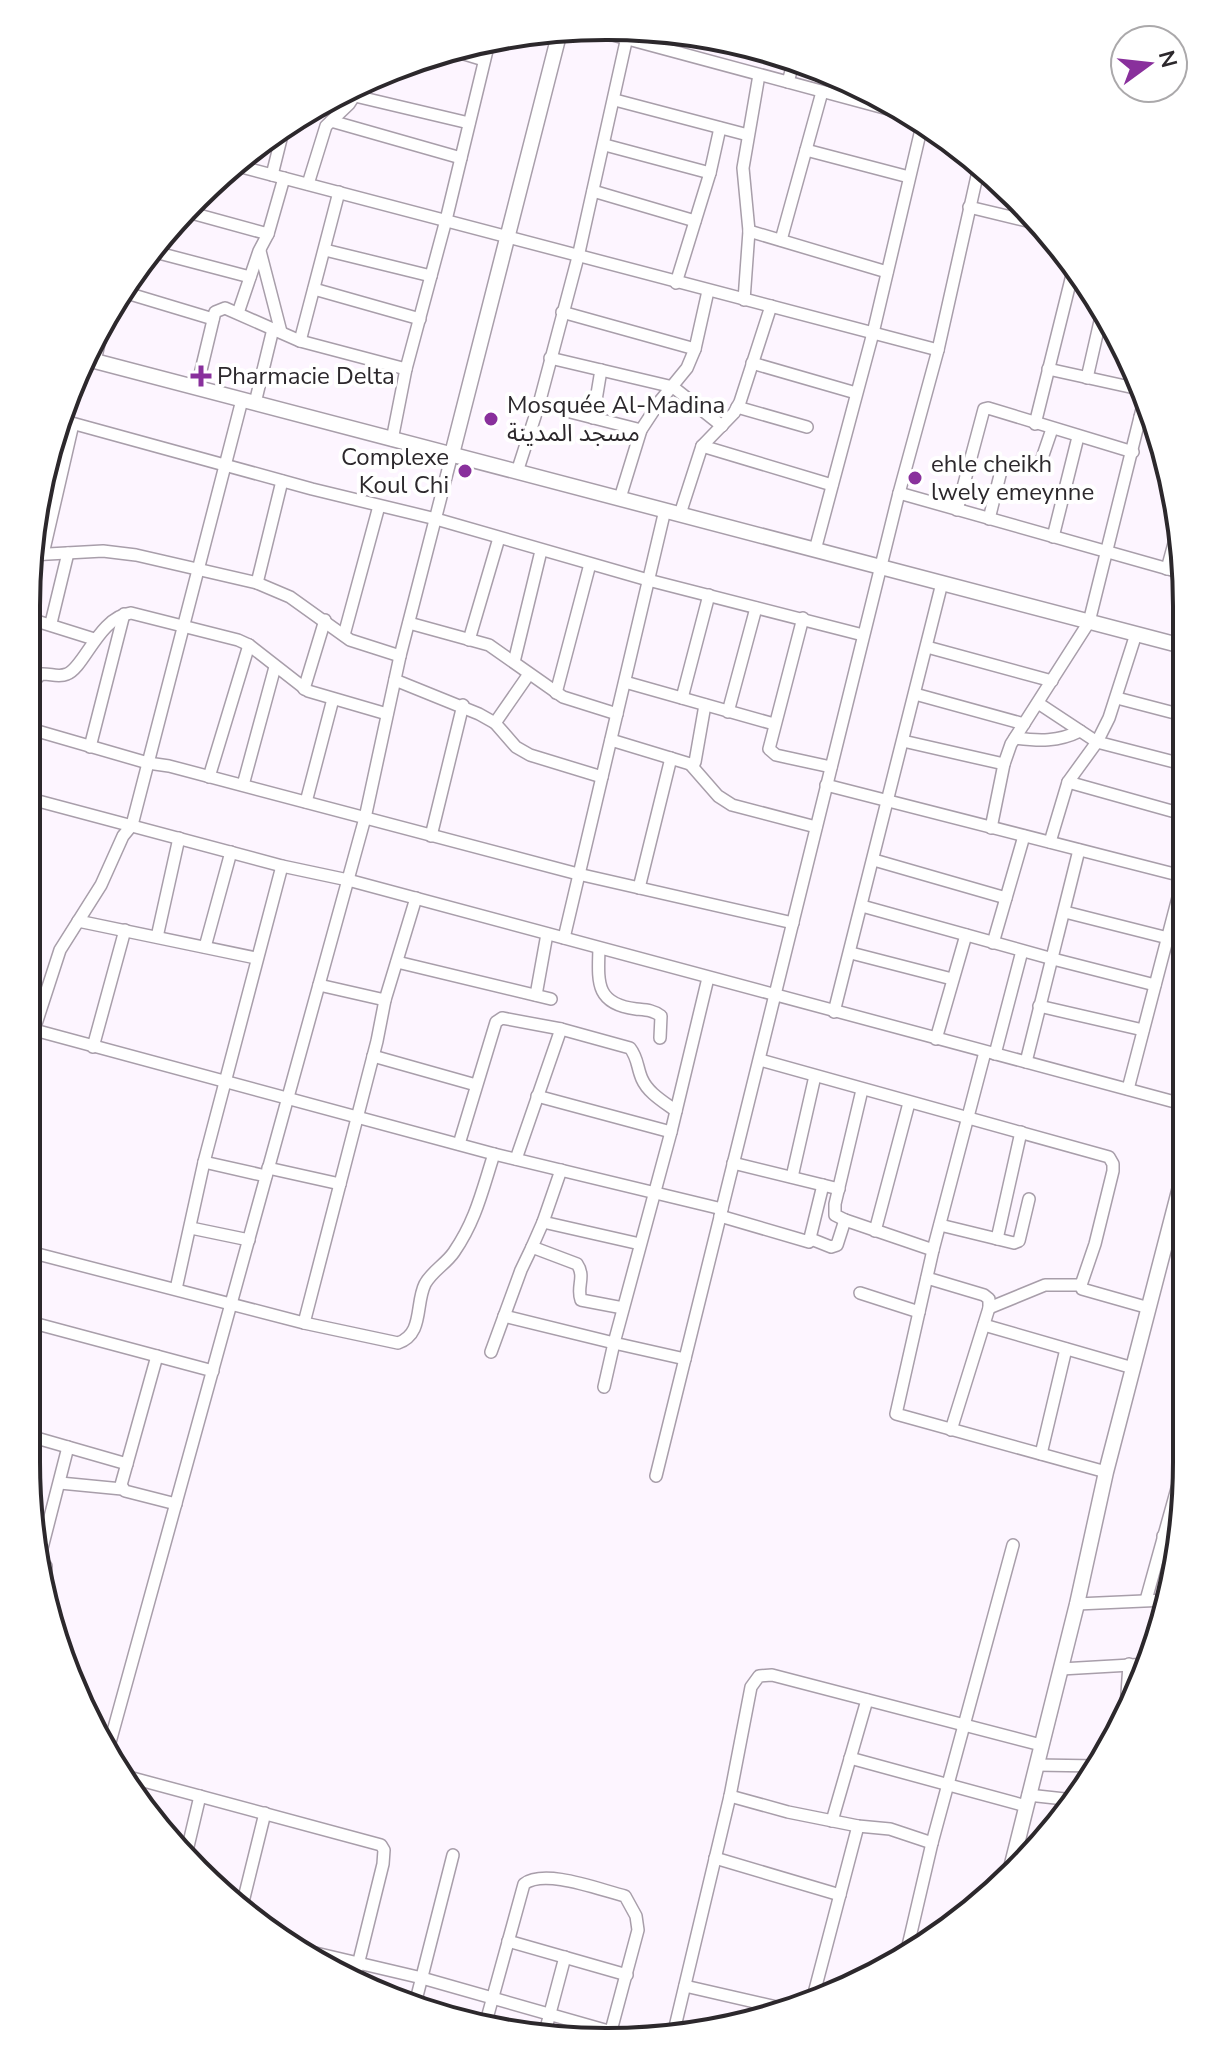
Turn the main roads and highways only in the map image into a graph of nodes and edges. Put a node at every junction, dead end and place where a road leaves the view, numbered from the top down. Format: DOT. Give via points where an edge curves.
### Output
graph roads {
  1 [pos="557,42"];
  2 [pos="96,361"];
  3 [pos="452,454"];
  4 [pos="1173,644"];
  5 [pos="1173,1234"];
  6 [pos="1020,1847"];
  1 -- 3 [label="main road"];
  2 -- 3 [label="main road"];
  3 -- 4 [label="main road"];
  5 -- 6 [label="main road" via="1106,1472 1027,1800"];
}
